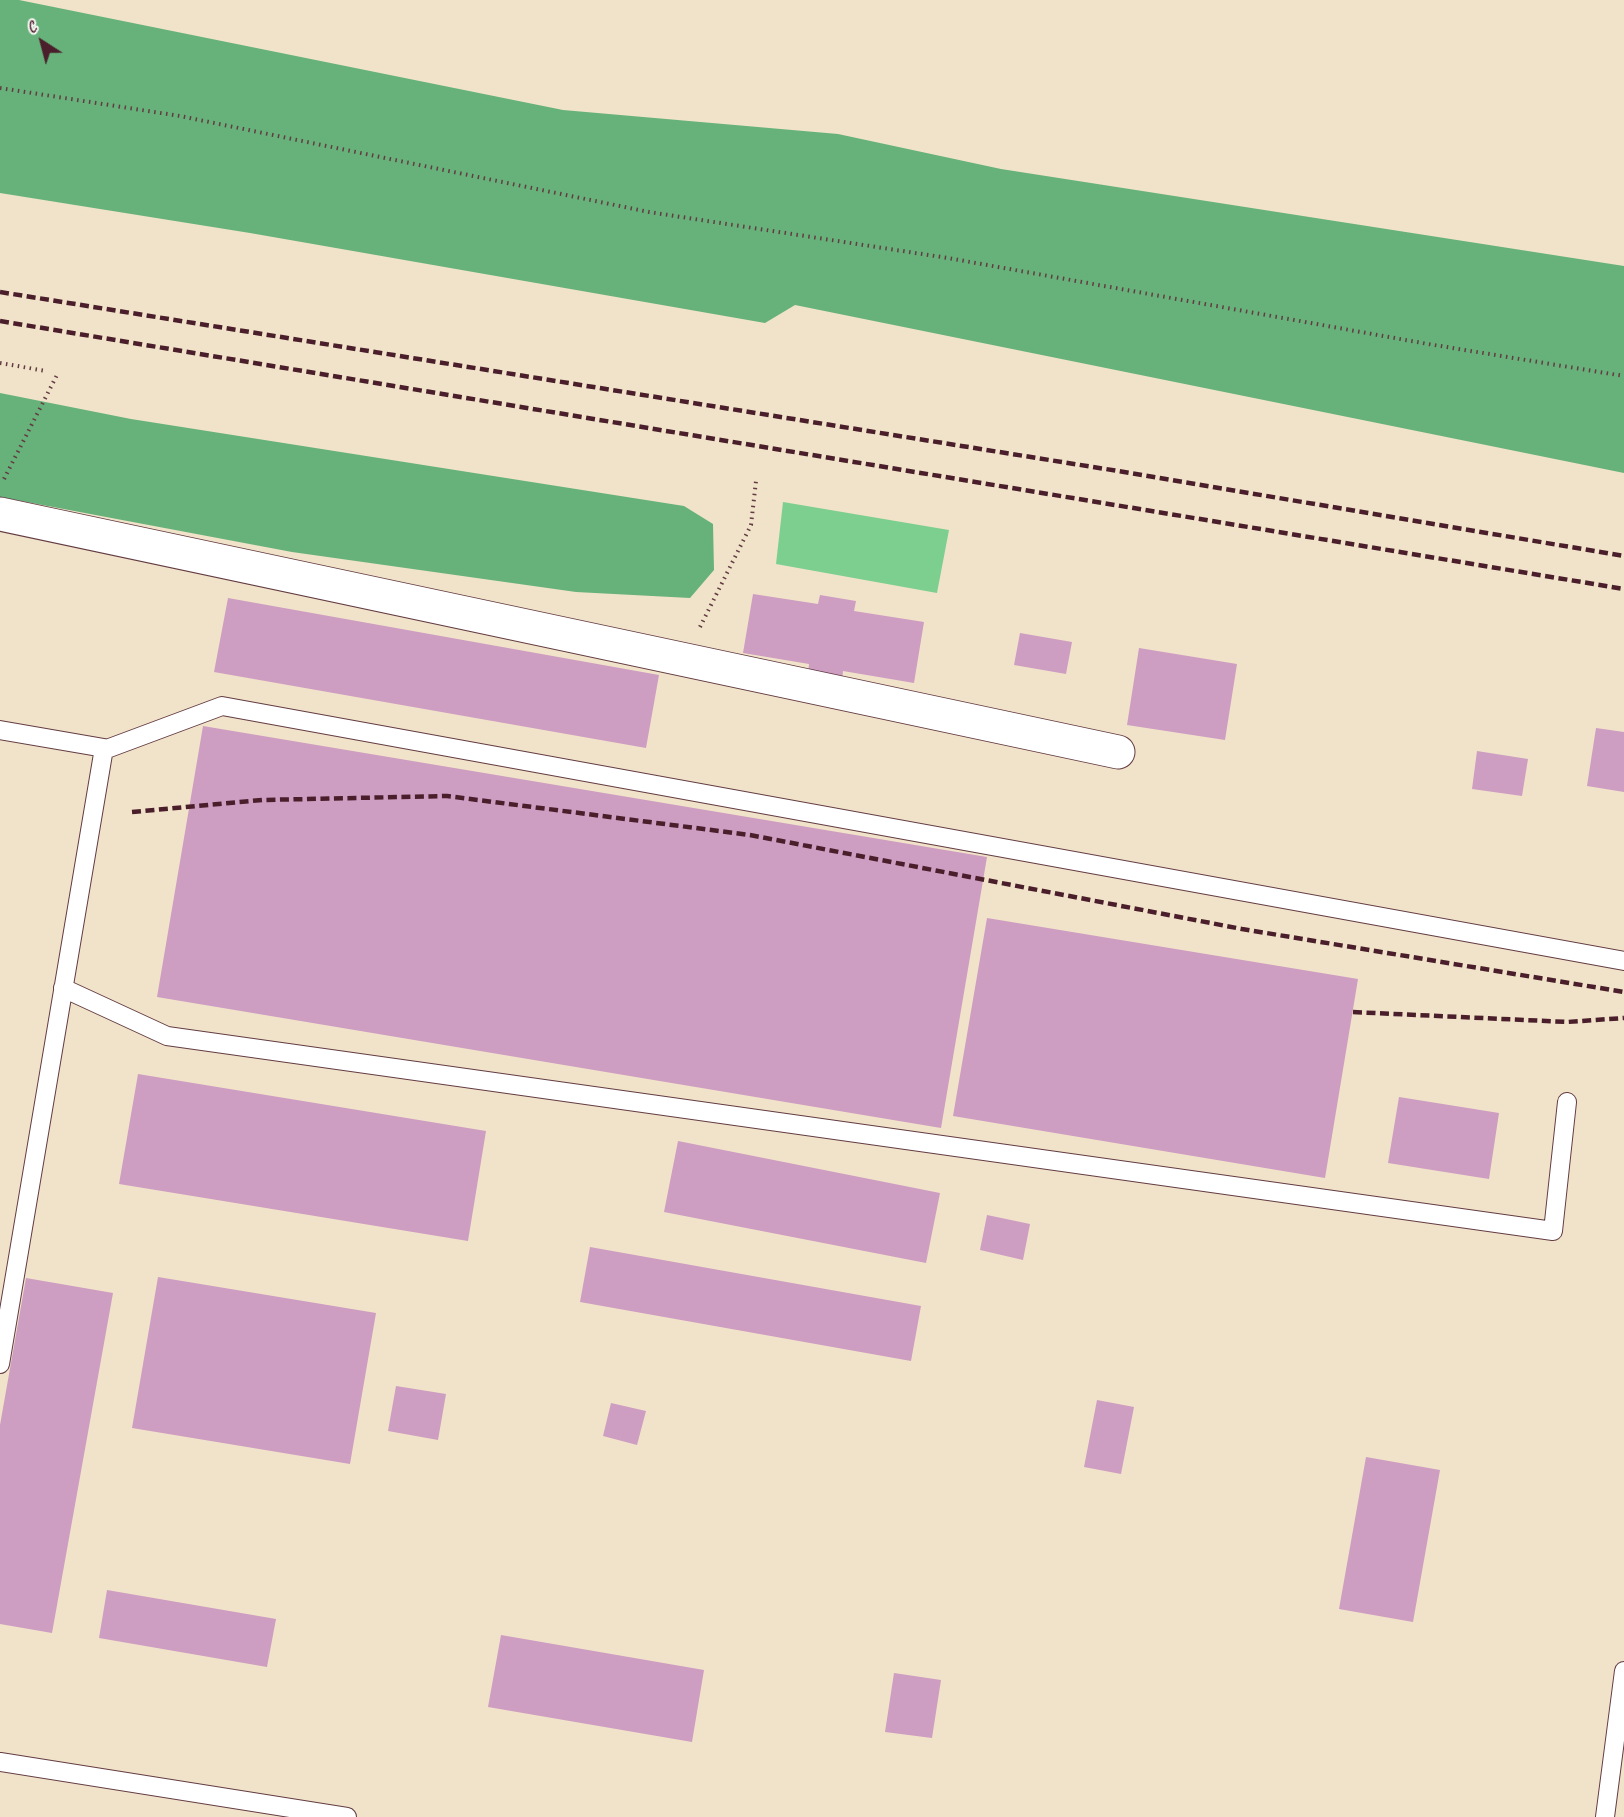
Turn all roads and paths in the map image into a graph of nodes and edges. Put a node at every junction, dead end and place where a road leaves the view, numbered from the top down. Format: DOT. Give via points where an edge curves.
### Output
graph roads {
  1 [pos="0,88"];
  2 [pos="0,363"];
  3 [pos="46,371"];
  4 [pos="58,373"];
  5 [pos="1624,376"];
  6 [pos="756,481"];
  7 [pos="0,486"];
  8 [pos="0,514"];
  9 [pos="684,660"];
  10 [pos="0,730"];
  11 [pos="104,750"];
  12 [pos="1118,753"];
  13 [pos="1624,961"];
  14 [pos="63,988"];
  15 [pos="1567,1102"];
  16 [pos="0,1364"];
  17 [pos="1624,1671"];
  18 [pos="0,1762"];
  19 [pos="347,1817"];
  20 [pos="1605,1817"];
  1 -- 5 [label="path" via="180,116 649,212 948,258"];
  2 -- 3 [label="path"];
  4 -- 7 [label="path"];
  6 -- 9 [label="path" via="751,525"];
  8 -- 9 [label="street"];
  9 -- 12 [label="street"];
  10 -- 11 [label="lane"];
  11 -- 13 [label="lane" via="222,706"];
  11 -- 14 [label="lane"];
  14 -- 15 [label="lane" via="166,1036 1553,1231"];
  14 -- 16 [label="lane"];
  17 -- 20 [label="lane"];
  18 -- 19 [label="lane"];
}
